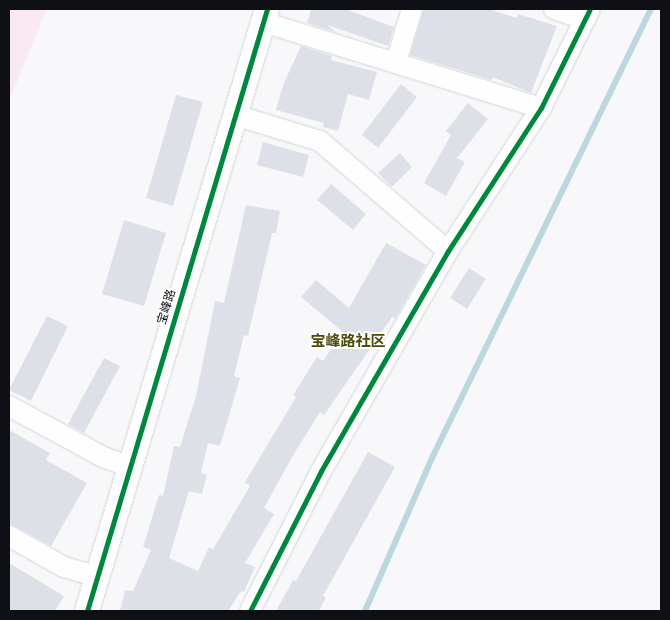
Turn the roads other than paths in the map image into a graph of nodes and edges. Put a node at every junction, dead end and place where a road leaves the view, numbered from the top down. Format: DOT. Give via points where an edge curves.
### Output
graph roads {
  1 [pos="412,9"];
  2 [pos="554,9"];
  3 [pos="587,14"];
  4 [pos="265,15"];
  5 [pos="396,62"];
  6 [pos="541,108"];
  7 [pos="235,115"];
  8 [pos="448,251"];
  9 [pos="9,407"];
  10 [pos="130,466"];
  11 [pos="9,536"];
  12 [pos="98,577"];
  13 [pos="87,611"];
  14 [pos="250,611"];
  1 -- 5 [label="street"];
  2 -- 3 [label="street"];
  3 -- 6 [label="street"];
  4 -- 5 [label="street"];
  4 -- 7 [label="street, 宝峰路"];
  5 -- 6 [label="street"];
  6 -- 8 [label="street"];
  7 -- 8 [label="street" via="320,141"];
  7 -- 10 [label="street, 宝峰路"];
  8 -- 14 [label="street" via="321,471"];
  9 -- 10 [label="street" via="103,458"];
  10 -- 12 [label="street, 宝峰路"];
  11 -- 12 [label="street" via="64,567"];
  12 -- 13 [label="street, 宝峰路"];
}
